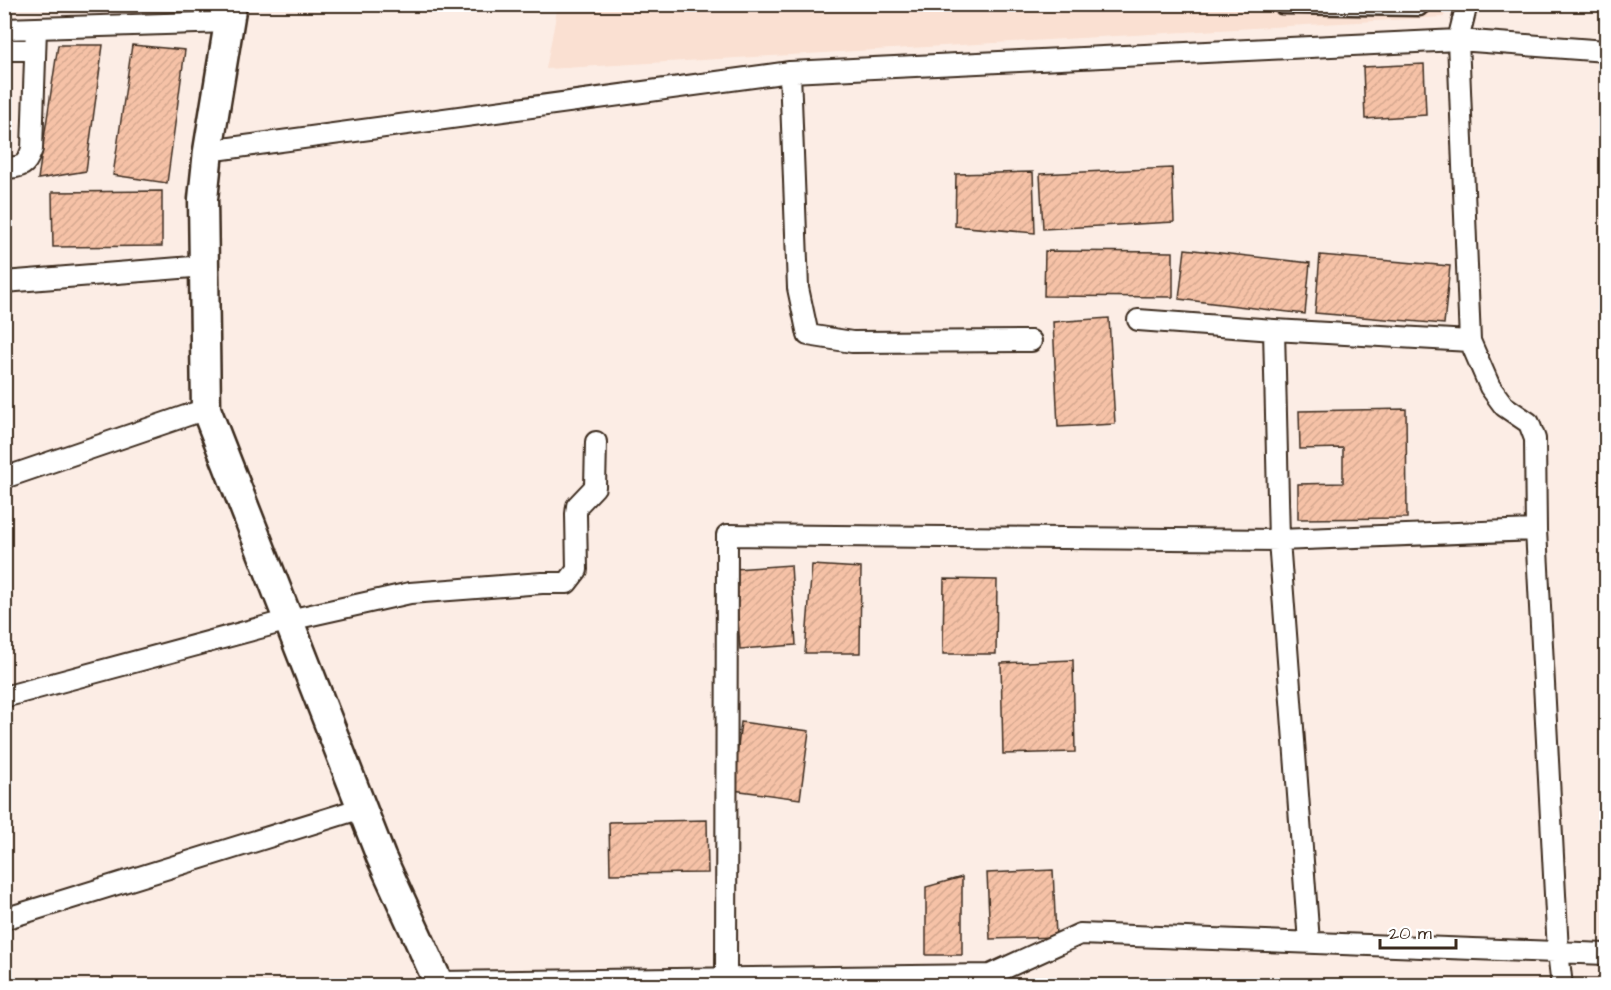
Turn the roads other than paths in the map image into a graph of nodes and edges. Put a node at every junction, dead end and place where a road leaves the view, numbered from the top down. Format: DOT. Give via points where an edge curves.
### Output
graph roads {
  1 [pos="1277,4"];
  2 [pos="1427,4"];
  3 [pos="1467,4"];
  4 [pos="231,13"];
  5 [pos="36,28"];
  6 [pos="4,29"];
  7 [pos="1458,40"];
  8 [pos="4,50"];
  9 [pos="35,50"];
  10 [pos="1606,51"];
  11 [pos="790,72"];
  12 [pos="208,150"];
  13 [pos="4,168"];
  14 [pos="204,266"];
  15 [pos="4,282"];
  16 [pos="1138,320"];
  17 [pos="1274,330"];
  18 [pos="1031,341"];
  19 [pos="1470,341"];
  20 [pos="206,409"];
  21 [pos="596,442"];
  22 [pos="4,478"];
  23 [pos="1536,530"];
  24 [pos="1279,540"];
  25 [pos="289,620"];
  26 [pos="4,697"];
  27 [pos="362,808"];
  28 [pos="4,919"];
  29 [pos="1309,942"];
  30 [pos="1558,952"];
  31 [pos="1606,954"];
  32 [pos="726,979"];
  33 [pos="439,984"];
  34 [pos="1562,986"];
  1 -- 2 [label="lane" via="1281,8 1420,10"];
  3 -- 7 [label="street"];
  4 -- 5 [label="street"];
  4 -- 12 [label="street"];
  5 -- 6 [label="street"];
  5 -- 9 [label="street"];
  7 -- 10 [label="street"];
  7 -- 11 [label="street"];
  7 -- 19 [label="street"];
  8 -- 9 [label="street"];
  9 -- 13 [label="street" via="32,149 21,167"];
  11 -- 12 [label="street"];
  11 -- 18 [label="street" via="798,288 808,335 852,342"];
  12 -- 14 [label="street"];
  14 -- 15 [label="street"];
  14 -- 20 [label="street"];
  16 -- 17 [label="street"];
  17 -- 19 [label="street"];
  17 -- 24 [label="street"];
  19 -- 23 [label="street" via="1490,387 1504,406 1523,417 1533,430"];
  20 -- 22 [label="street"];
  20 -- 25 [label="street"];
  21 -- 25 [label="street" via="595,487 577,506 577,570 567,583 411,592"];
  23 -- 24 [label="street"];
  23 -- 30 [label="street"];
  24 -- 29 [label="street"];
  24 -- 32 [label="street" via="728,535"];
  25 -- 26 [label="street"];
  25 -- 27 [label="street"];
  27 -- 28 [label="street"];
  27 -- 33 [label="street"];
  29 -- 30 [label="street"];
  29 -- 32 [label="street" via="1080,934 990,975"];
  30 -- 31 [label="street"];
  30 -- 34 [label="street"];
  32 -- 33 [label="street"];
}
